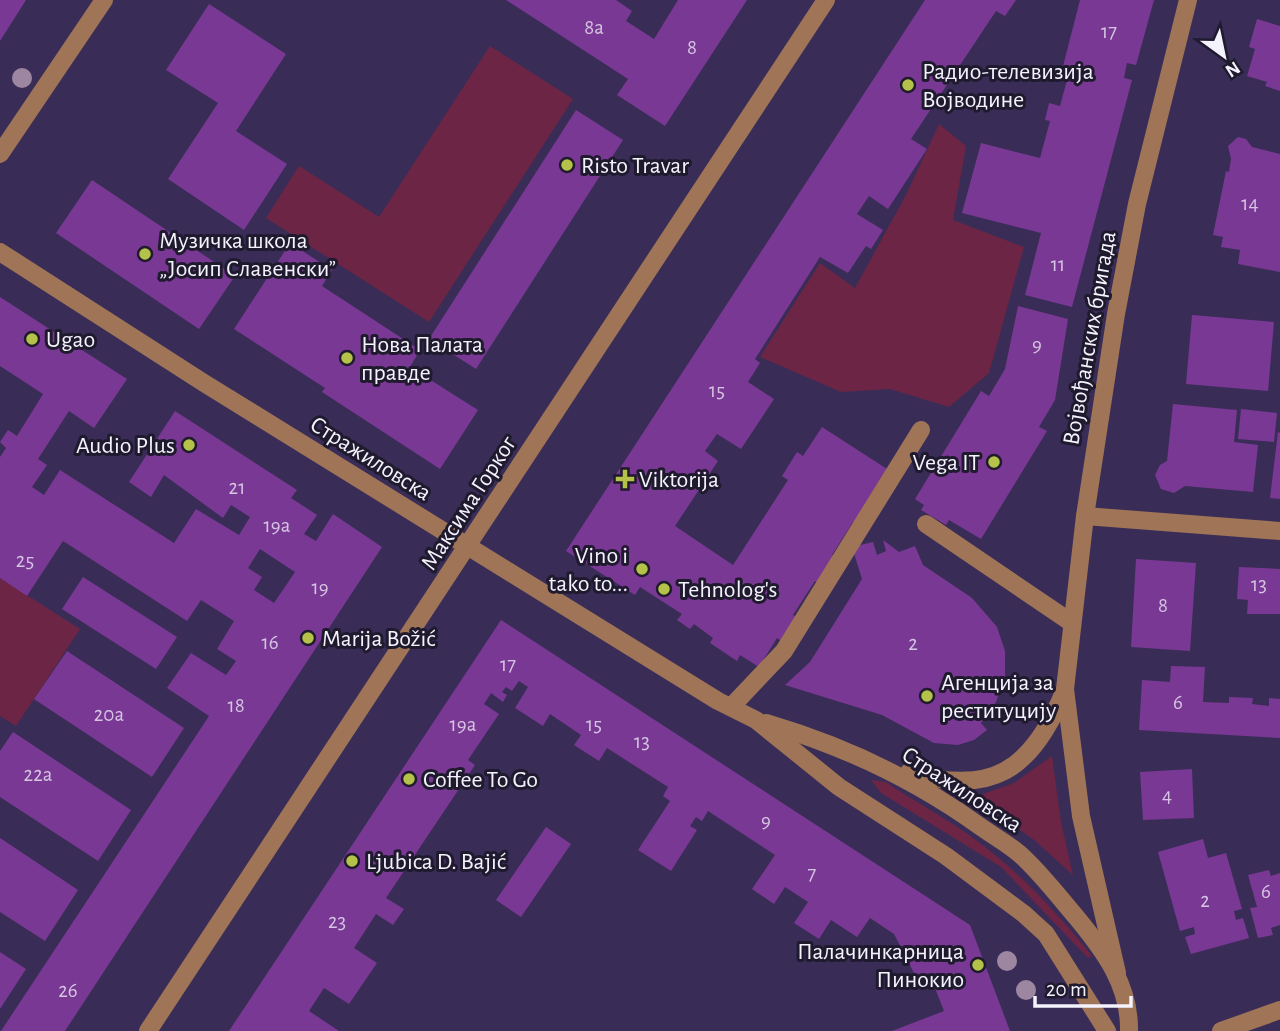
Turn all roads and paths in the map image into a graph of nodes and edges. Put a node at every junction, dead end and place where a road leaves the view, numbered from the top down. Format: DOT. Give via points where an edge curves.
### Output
graph roads {
  1 [pos="104,0"];
  2 [pos="826,0"];
  3 [pos="1188,0"];
  4 [pos="0,154"];
  5 [pos="0,251"];
  6 [pos="922,430"];
  7 [pos="1084,516"];
  8 [pos="926,524"];
  9 [pos="1280,531"];
  10 [pos="469,546"];
  11 [pos="1072,623"];
  12 [pos="1065,689"];
  13 [pos="731,707"];
  14 [pos="756,720"];
  15 [pos="879,765"];
  16 [pos="1117,973"];
  17 [pos="1280,1010"];
  18 [pos="148,1031"];
  19 [pos="1107,1031"];
  20 [pos="1129,1031"];
  21 [pos="1220,1031"];
  1 -- 4 [label="street"];
  2 -- 10 [label="street, Максима Горког"];
  3 -- 7 [label="street, Војвођанских бригада" via="1137,204"];
  5 -- 10 [label="street, Стражиловска"];
  6 -- 13 [label="street" via="784,651"];
  7 -- 9 [label="street"];
  7 -- 11 [label="street, Војвођанских бригада"];
  8 -- 11 [label="street"];
  10 -- 13 [label="street, Стражиловска"];
  10 -- 18 [label="street, Максима Горког"];
  11 -- 12 [label="street, Војвођанских бригада"];
  12 -- 15 [label="street, Војвођанских бригада" via="1039,742 984,781 956,783"];
  12 -- 16 [label="street, Војвођанских бригада" via="1081,816"];
  13 -- 14 [label="street, Стражиловска"];
  14 -- 15 [label="street, Стражиловска" via="810,736"];
  14 -- 19 [label="street, Стражиловска" via="839,787 946,856 1024,914 1046,934"];
  15 -- 16 [label="street, Стражиловска" via="943,799 1024,858 1089,932"];
  16 -- 20 [label="street, Стражиловска" via="1129,1008"];
  17 -- 21 [label="street"];
}
